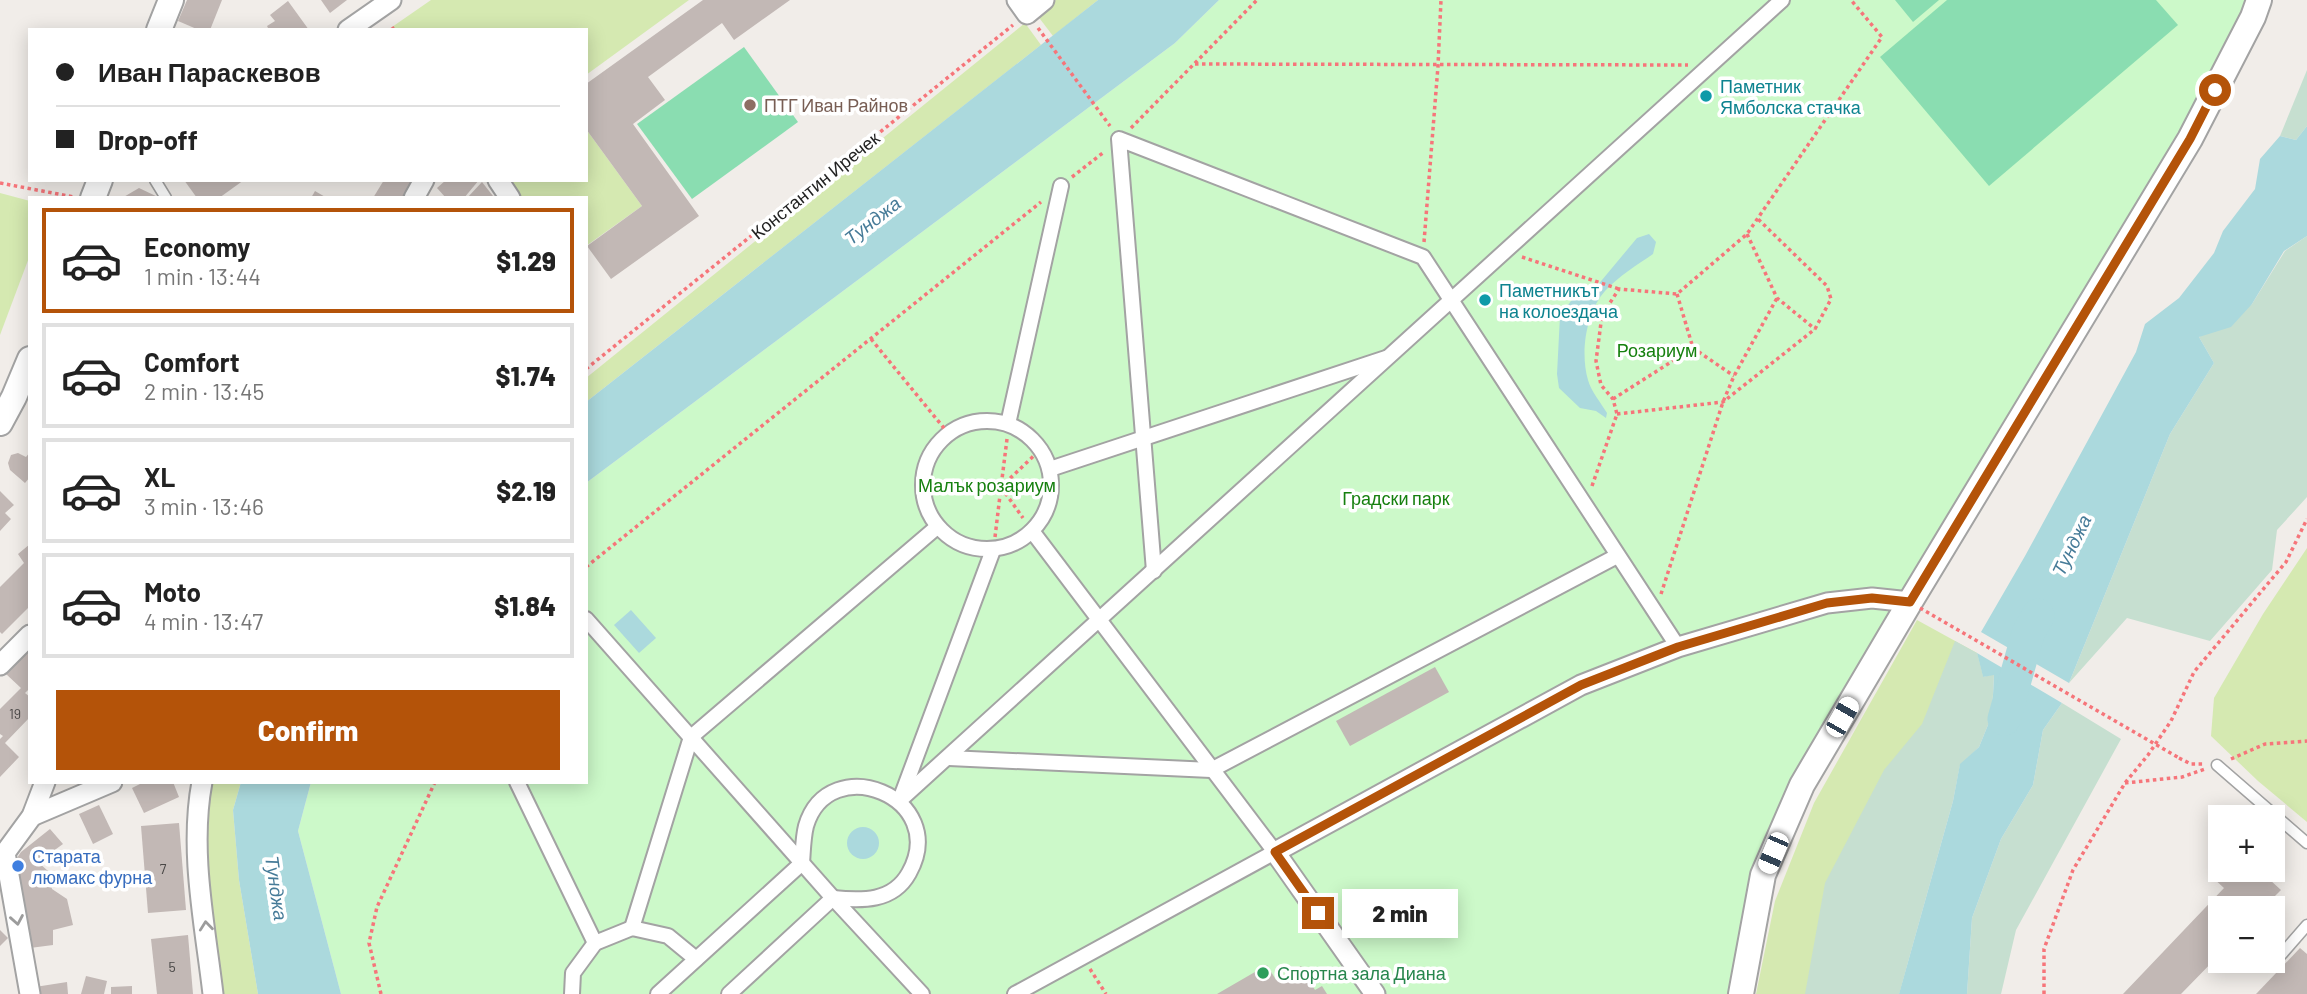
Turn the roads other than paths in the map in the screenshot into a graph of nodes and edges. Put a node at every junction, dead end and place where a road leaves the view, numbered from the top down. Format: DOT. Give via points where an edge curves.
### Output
graph roads {
  1 [pos="171,0"];
  2 [pos="391,0"];
  3 [pos="1044,0"];
  4 [pos="1782,0"];
  5 [pos="2259,0"];
  6 [pos="1022,7"];
  7 [pos="160,28"];
  8 [pos="351,28"];
  9 [pos="1061,186"];
  10 [pos="1451,301"];
  11 [pos="1391,356"];
  12 [pos="28,364"];
  13 [pos="0,423"];
  14 [pos="1008,424"];
  15 [pos="1142,438"];
  16 [pos="1049,469"];
  17 [pos="937,527"];
  18 [pos="1032,531"];
  19 [pos="993,550"];
  20 [pos="1617,555"];
  21 [pos="1154,572"];
  22 [pos="1915,605"];
  23 [pos="588,620"];
  24 [pos="1099,621"];
  25 [pos="28,637"];
  26 [pos="1678,647"];
  27 [pos="0,665"];
  28 [pos="691,737"];
  29 [pos="950,758"];
  30 [pos="2217,765"];
  31 [pos="1211,770"];
  32 [pos="44,784"];
  33 [pos="108,784"];
  34 [pos="202,784"];
  35 [pos="518,784"];
  36 [pos="899,802"];
  37 [pos="33,816"];
  38 [pos="2307,844"];
  39 [pos="1275,852"];
  40 [pos="2,855"];
  41 [pos="802,863"];
  42 [pos="833,898"];
  43 [pos="2307,925"];
  44 [pos="632,928"];
  45 [pos="596,943"];
  46 [pos="2285,950"];
  47 [pos="696,959"];
  48 [pos="30,994"];
  49 [pos="213,994"];
  50 [pos="572,994"];
  51 [pos="658,994"];
  52 [pos="729,994"];
  53 [pos="922,994"];
  54 [pos="1015,994"];
  55 [pos="1375,994"];
  56 [pos="1741,994"];
  1 -- 7 [label="street"];
  2 -- 8 [label="street"];
  3 -- 6 [label="street"];
  4 -- 10 [label="street"];
  5 -- 22 [label="street" via="2190,139"];
  9 -- 14 [label="street"];
  10 -- 11 [label="street"];
  10 -- 15 [label="street" via="1423,257 1119,139"];
  10 -- 20 [label="street"];
  11 -- 15 [label="street"];
  11 -- 21 [label="street"];
  12 -- 13 [label="street"];
  14 -- 16 [label="street" via="1027,434"];
  14 -- 17 [label="street" via="988,420 967,423 933,448 924,467 922,488 926,509"];
  15 -- 16 [label="street"];
  15 -- 21 [label="street"];
  16 -- 18 [label="street" via="1052,491 1045,513"];
  17 -- 19 [label="street" via="953,541"];
  17 -- 28 [label="street"];
  18 -- 19 [label="street" via="1014,544"];
  18 -- 24 [label="street"];
  19 -- 36 [label="street"];
  20 -- 26 [label="street"];
  20 -- 31 [label="street"];
  21 -- 24 [label="street"];
  22 -- 26 [label="street" via="1872,598 1827,603"];
  22 -- 56 [label="street" via="1802,785 1763,875"];
  23 -- 28 [label="street"];
  24 -- 29 [label="street"];
  24 -- 31 [label="street"];
  25 -- 27 [label="street"];
  26 -- 39 [label="street" via="1581,685"];
  28 -- 41 [label="street"];
  28 -- 44 [label="street"];
  29 -- 31 [label="street"];
  29 -- 36 [label="street"];
  30 -- 38 [label="lane"];
  31 -- 39 [label="street"];
  32 -- 37 [label="street"];
  33 -- 37 [label="street"];
  49 -- 34 [label="street, one-way" via="196,842"];
  35 -- 45 [label="street"];
  36 -- 41 [label="street" via="866,786 827,797 814,809 807,825"];
  36 -- 42 [label="street" via="908,811 917,835 914,863 907,877 876,899"];
  37 -- 40 [label="street"];
  39 -- 54 [label="street"];
  39 -- 55 [label="street"];
  40 -- 48 [label="street, one-way"];
  41 -- 42 [label="street"];
  41 -- 47 [label="street"];
  42 -- 52 [label="street"];
  42 -- 53 [label="street"];
  43 -- 46 [label="lane"];
  44 -- 45 [label="street"];
  44 -- 47 [label="street" via="668,936"];
  45 -- 50 [label="street" via="573,972"];
  47 -- 51 [label="street"];
}
